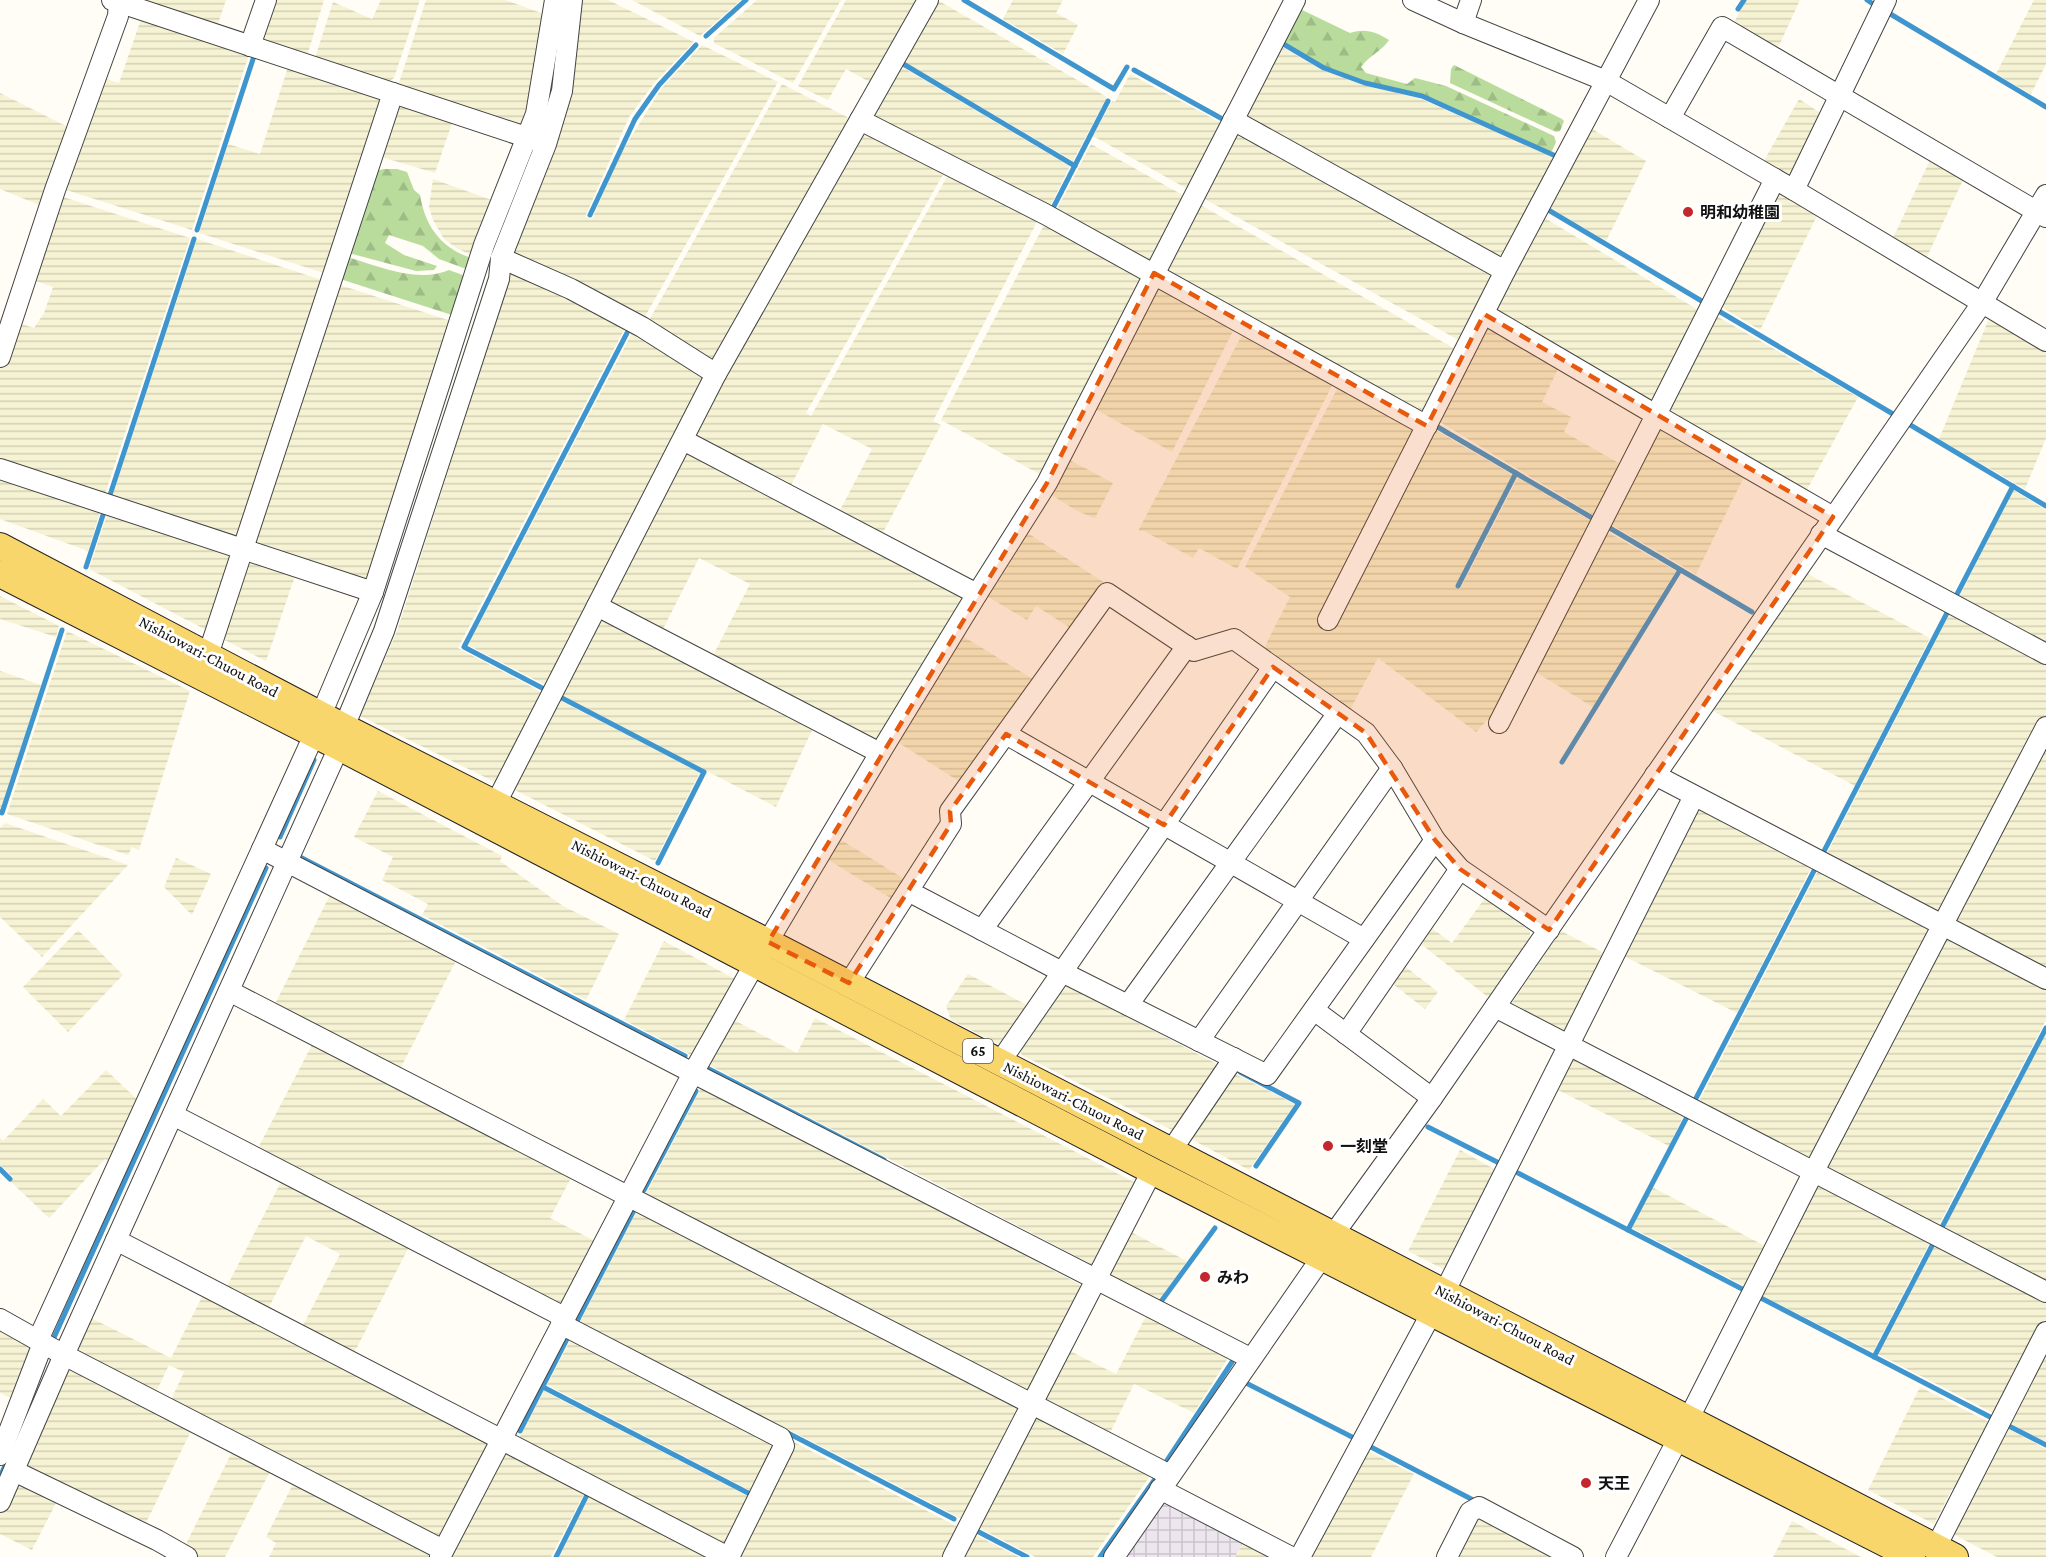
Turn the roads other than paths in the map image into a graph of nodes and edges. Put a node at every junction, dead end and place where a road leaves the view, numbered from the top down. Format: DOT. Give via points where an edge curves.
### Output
graph roads {
  1 [pos="266,0"];
  2 [pos="555,0"];
  3 [pos="572,0"];
  4 [pos="928,0"];
  5 [pos="1295,0"];
  6 [pos="1413,0"];
  7 [pos="1471,0"];
  8 [pos="1649,0"];
  9 [pos="1886,0"];
  10 [pos="117,1"];
  11 [pos="1462,23"];
  12 [pos="250,46"];
  13 [pos="1606,81"];
  14 [pos="393,93"];
  15 [pos="1839,96"];
  16 [pos="1670,118"];
  17 [pos="860,120"];
  18 [pos="1233,120"];
  19 [pos="527,138"];
  20 [pos="546,144"];
  21 [pos="1775,179"];
  22 [pos="1794,190"];
  23 [pos="2043,208"];
  24 [pos="501,258"];
  25 [pos="1505,271"];
  26 [pos="1154,273"];
  27 [pos="1982,303"];
  28 [pos="1484,314"];
  29 [pos="2046,341"];
  30 [pos="0,357"];
  31 [pos="716,374"];
  32 [pos="1656,415"];
  33 [pos="1427,426"];
  34 [pos="683,440"];
  35 [pos="0,470"];
  36 [pos="1833,517"];
  37 [pos="1821,534"];
  38 [pos="0,546"];
  39 [pos="242,549"];
  40 [pos="0,574"];
  41 [pos="373,592"];
  42 [pos="977,594"];
  43 [pos="597,606"];
  44 [pos="1328,620"];
  45 [pos="1187,646"];
  46 [pos="2046,654"];
  47 [pos="208,655"];
  48 [pos="1273,667"];
  49 [pos="1338,713"];
  50 [pos="1499,723"];
  51 [pos="318,725"];
  52 [pos="2046,727"];
  53 [pos="1006,734"];
  54 [pos="342,737"];
  55 [pos="880,753"];
  56 [pos="1392,768"];
  57 [pos="1655,775"];
  58 [pos="1089,782"];
  59 [pos="1694,796"];
  60 [pos="496,803"];
  61 [pos="1164,825"];
  62 [pos="1435,840"];
  63 [pos="262,849"];
  64 [pos="287,862"];
  65 [pos="1230,863"];
  66 [pos="1460,869"];
  67 [pos="908,891"];
  68 [pos="1298,901"];
  69 [pos="1942,926"];
  70 [pos="982,930"];
  71 [pos="1549,930"];
  72 [pos="1364,939"];
  73 [pos="768,942"];
  74 [pos="754,964"];
  75 [pos="1062,972"];
  76 [pos="2046,979"];
  77 [pos="849,983"];
  78 [pos="228,991"];
  79 [pos="1128,1005"];
  80 [pos="1495,1007"];
  81 [pos="1314,1010"];
  82 [pos="1346,1034"];
  83 [pos="1199,1041"];
  84 [pos="1568,1046"];
  85 [pos="1234,1058"];
  86 [pos="1000,1062"];
  87 [pos="693,1072"];
  88 [pos="1432,1098"];
  89 [pos="172,1115"];
  90 [pos="1171,1151"];
  91 [pos="1152,1171"];
  92 [pos="1813,1173"];
  93 [pos="627,1196"];
  94 [pos="116,1240"];
  95 [pos="1327,1246"];
  96 [pos="1096,1280"];
  97 [pos="2046,1292"];
  98 [pos="1438,1303"];
  99 [pos="0,1319"];
  100 [pos="563,1320"];
  101 [pos="2046,1332"];
  102 [pos="41,1342"];
  103 [pos="64,1355"];
  104 [pos="1250,1358"];
  105 [pos="1032,1404"];
  106 [pos="1683,1429"];
  107 [pos="501,1439"];
  108 [pos="0,1455"];
  109 [pos="14,1471"];
  110 [pos="1165,1482"];
  111 [pos="0,1502"];
  112 [pos="1946,1552"];
  113 [pos="441,1553"];
  114 [pos="187,1557"];
  115 [pos="728,1557"];
  116 [pos="953,1557"];
  117 [pos="1114,1557"];
  118 [pos="1292,1557"];
  119 [pos="1300,1557"];
  120 [pos="1447,1557"];
  121 [pos="1573,1557"];
  122 [pos="1616,1557"];
  123 [pos="1912,1557"];
  1 -- 12 [label="street"];
  2 -- 19 [label="street" via="536,114"];
  3 -- 20 [label="street" via="562,91"];
  4 -- 17 [label="street"];
  5 -- 18 [label="street"];
  6 -- 11 [label="street"];
  7 -- 11 [label="street"];
  8 -- 13 [label="street"];
  9 -- 15 [label="street"];
  10 -- 12 [label="street"];
  10 -- 30 [label="street" via="118,16"];
  11 -- 13 [label="street"];
  12 -- 14 [label="street"];
  13 -- 16 [label="street"];
  13 -- 25 [label="street"];
  14 -- 19 [label="street"];
  14 -- 39 [label="street"];
  15 -- 16 [label="street" via="1722,27"];
  15 -- 22 [label="street"];
  15 -- 23 [label="street"];
  16 -- 21 [label="street"];
  17 -- 26 [label="street"];
  17 -- 31 [label="street"];
  18 -- 25 [label="street"];
  18 -- 26 [label="street"];
  19 -- 20 [label="street"];
  19 -- 41 [label="street" via="484,245"];
  20 -- 24 [label="street"];
  21 -- 22 [label="street"];
  21 -- 32 [label="street"];
  22 -- 27 [label="street"];
  23 -- 27 [label="street"];
  24 -- 31 [label="street" via="642,327"];
  24 -- 54 [label="street" via="499,279 384,631"];
  25 -- 28 [label="street"];
  26 -- 33 [label="street"];
  26 -- 42 [label="street" via="1047,483"];
  27 -- 29 [label="street"];
  27 -- 36 [label="street"];
  28 -- 32 [label="street"];
  28 -- 33 [label="street"];
  31 -- 34 [label="street"];
  32 -- 36 [label="street"];
  32 -- 50 [label="street"];
  33 -- 44 [label="street"];
  34 -- 42 [label="street"];
  34 -- 43 [label="street"];
  35 -- 39 [label="street"];
  36 -- 37 [label="street"];
  37 -- 46 [label="street"];
  37 -- 57 [label="street"];
  38 -- 47 [label="main road, Nishiowari-Chuou Road / 65"];
  39 -- 41 [label="street"];
  39 -- 47 [label="street"];
  40 -- 51 [label="main road, Nishiowari-Chuou Road / 65"];
  41 -- 51 [label="street"];
  42 -- 55 [label="street"];
  43 -- 55 [label="street"];
  43 -- 60 [label="street"];
  45 -- 48 [label="street" via="1194,651 1234,639"];
  45 -- 53 [label="street" via="1107,593"];
  45 -- 58 [label="street"];
  47 -- 51 [label="main road, Nishiowari-Chuou Road / 65"];
  48 -- 49 [label="street"];
  48 -- 61 [label="street"];
  49 -- 56 [label="street" via="1366,733"];
  49 -- 65 [label="street"];
  51 -- 54 [label="main road, Nishiowari-Chuou Road / 65"];
  51 -- 63 [label="street"];
  52 -- 69 [label="street"];
  53 -- 58 [label="street"];
  53 -- 67 [label="street" via="950,811 951,824"];
  54 -- 60 [label="main road, Nishiowari-Chuou Road / 65"];
  54 -- 64 [label="street"];
  54 -- 74 [label="main road, Nishiowari-Chuou Road / 65"];
  55 -- 73 [label="street"];
  56 -- 62 [label="street"];
  56 -- 68 [label="street"];
  57 -- 59 [label="street"];
  57 -- 71 [label="street"];
  58 -- 61 [label="street"];
  58 -- 70 [label="street"];
  59 -- 69 [label="street"];
  59 -- 84 [label="street"];
  60 -- 73 [label="main road, Nishiowari-Chuou Road / 65"];
  61 -- 65 [label="street"];
  61 -- 75 [label="street"];
  62 -- 66 [label="street"];
  62 -- 72 [label="street"];
  63 -- 64 [label="street"];
  63 -- 102 [label="street"];
  64 -- 78 [label="street"];
  64 -- 87 [label="street"];
  65 -- 68 [label="street"];
  65 -- 79 [label="street"];
  66 -- 71 [label="street"];
  66 -- 82 [label="street"];
  67 -- 70 [label="street"];
  67 -- 77 [label="street"];
  68 -- 72 [label="street"];
  68 -- 83 [label="street"];
  69 -- 76 [label="street"];
  69 -- 92 [label="street"];
  70 -- 75 [label="street"];
  71 -- 80 [label="street"];
  72 -- 81 [label="street"];
  73 -- 74 [label="street"];
  73 -- 77 [label="main road, Nishiowari-Chuou Road / 65"];
  74 -- 87 [label="street"];
  74 -- 91 [label="main road, Nishiowari-Chuou Road / 65"];
  75 -- 79 [label="street"];
  75 -- 86 [label="street"];
  77 -- 86 [label="main road, Nishiowari-Chuou Road / 65"];
  78 -- 89 [label="street"];
  78 -- 93 [label="street"];
  79 -- 83 [label="street"];
  80 -- 84 [label="street"];
  80 -- 88 [label="street"];
  81 -- 82 [label="street"];
  81 -- 85 [label="street" via="1267,1075"];
  82 -- 88 [label="street"];
  83 -- 85 [label="street"];
  84 -- 92 [label="street"];
  84 -- 98 [label="street"];
  85 -- 90 [label="street"];
  86 -- 90 [label="main road, Nishiowari-Chuou Road / 65"];
  87 -- 93 [label="street"];
  87 -- 96 [label="street"];
  88 -- 95 [label="street"];
  89 -- 94 [label="street"];
  89 -- 100 [label="street"];
  90 -- 95 [label="main road, Nishiowari-Chuou Road / 65"];
  91 -- 95 [label="main road, Nishiowari-Chuou Road / 65"];
  91 -- 96 [label="street"];
  92 -- 97 [label="street"];
  92 -- 106 [label="street"];
  93 -- 100 [label="street"];
  93 -- 105 [label="street"];
  94 -- 103 [label="street"];
  94 -- 107 [label="street"];
  95 -- 98 [label="main road, Nishiowari-Chuou Road / 65"];
  95 -- 104 [label="street"];
  96 -- 104 [label="street"];
  96 -- 105 [label="street"];
  98 -- 106 [label="main road, Nishiowari-Chuou Road / 65"];
  98 -- 119 [label="street"];
  99 -- 102 [label="street"];
  100 -- 107 [label="street"];
  100 -- 115 [label="street" via="781,1438 784,1446"];
  101 -- 112 [label="street"];
  102 -- 103 [label="street"];
  102 -- 108 [label="street"];
  103 -- 109 [label="street"];
  103 -- 113 [label="street"];
  104 -- 110 [label="street"];
  105 -- 110 [label="street"];
  105 -- 116 [label="street"];
  106 -- 112 [label="main road, Nishiowari-Chuou Road / 65"];
  106 -- 122 [label="street"];
  106 -- 123 [label="main road, Nishiowari-Chuou Road / 65"];
  107 -- 113 [label="street"];
  107 -- 115 [label="street"];
  109 -- 111 [label="street"];
  109 -- 114 [label="street"];
  110 -- 117 [label="street"];
  110 -- 118 [label="street"];
  120 -- 121 [label="street" via="1470,1512 1479,1507"];
}
